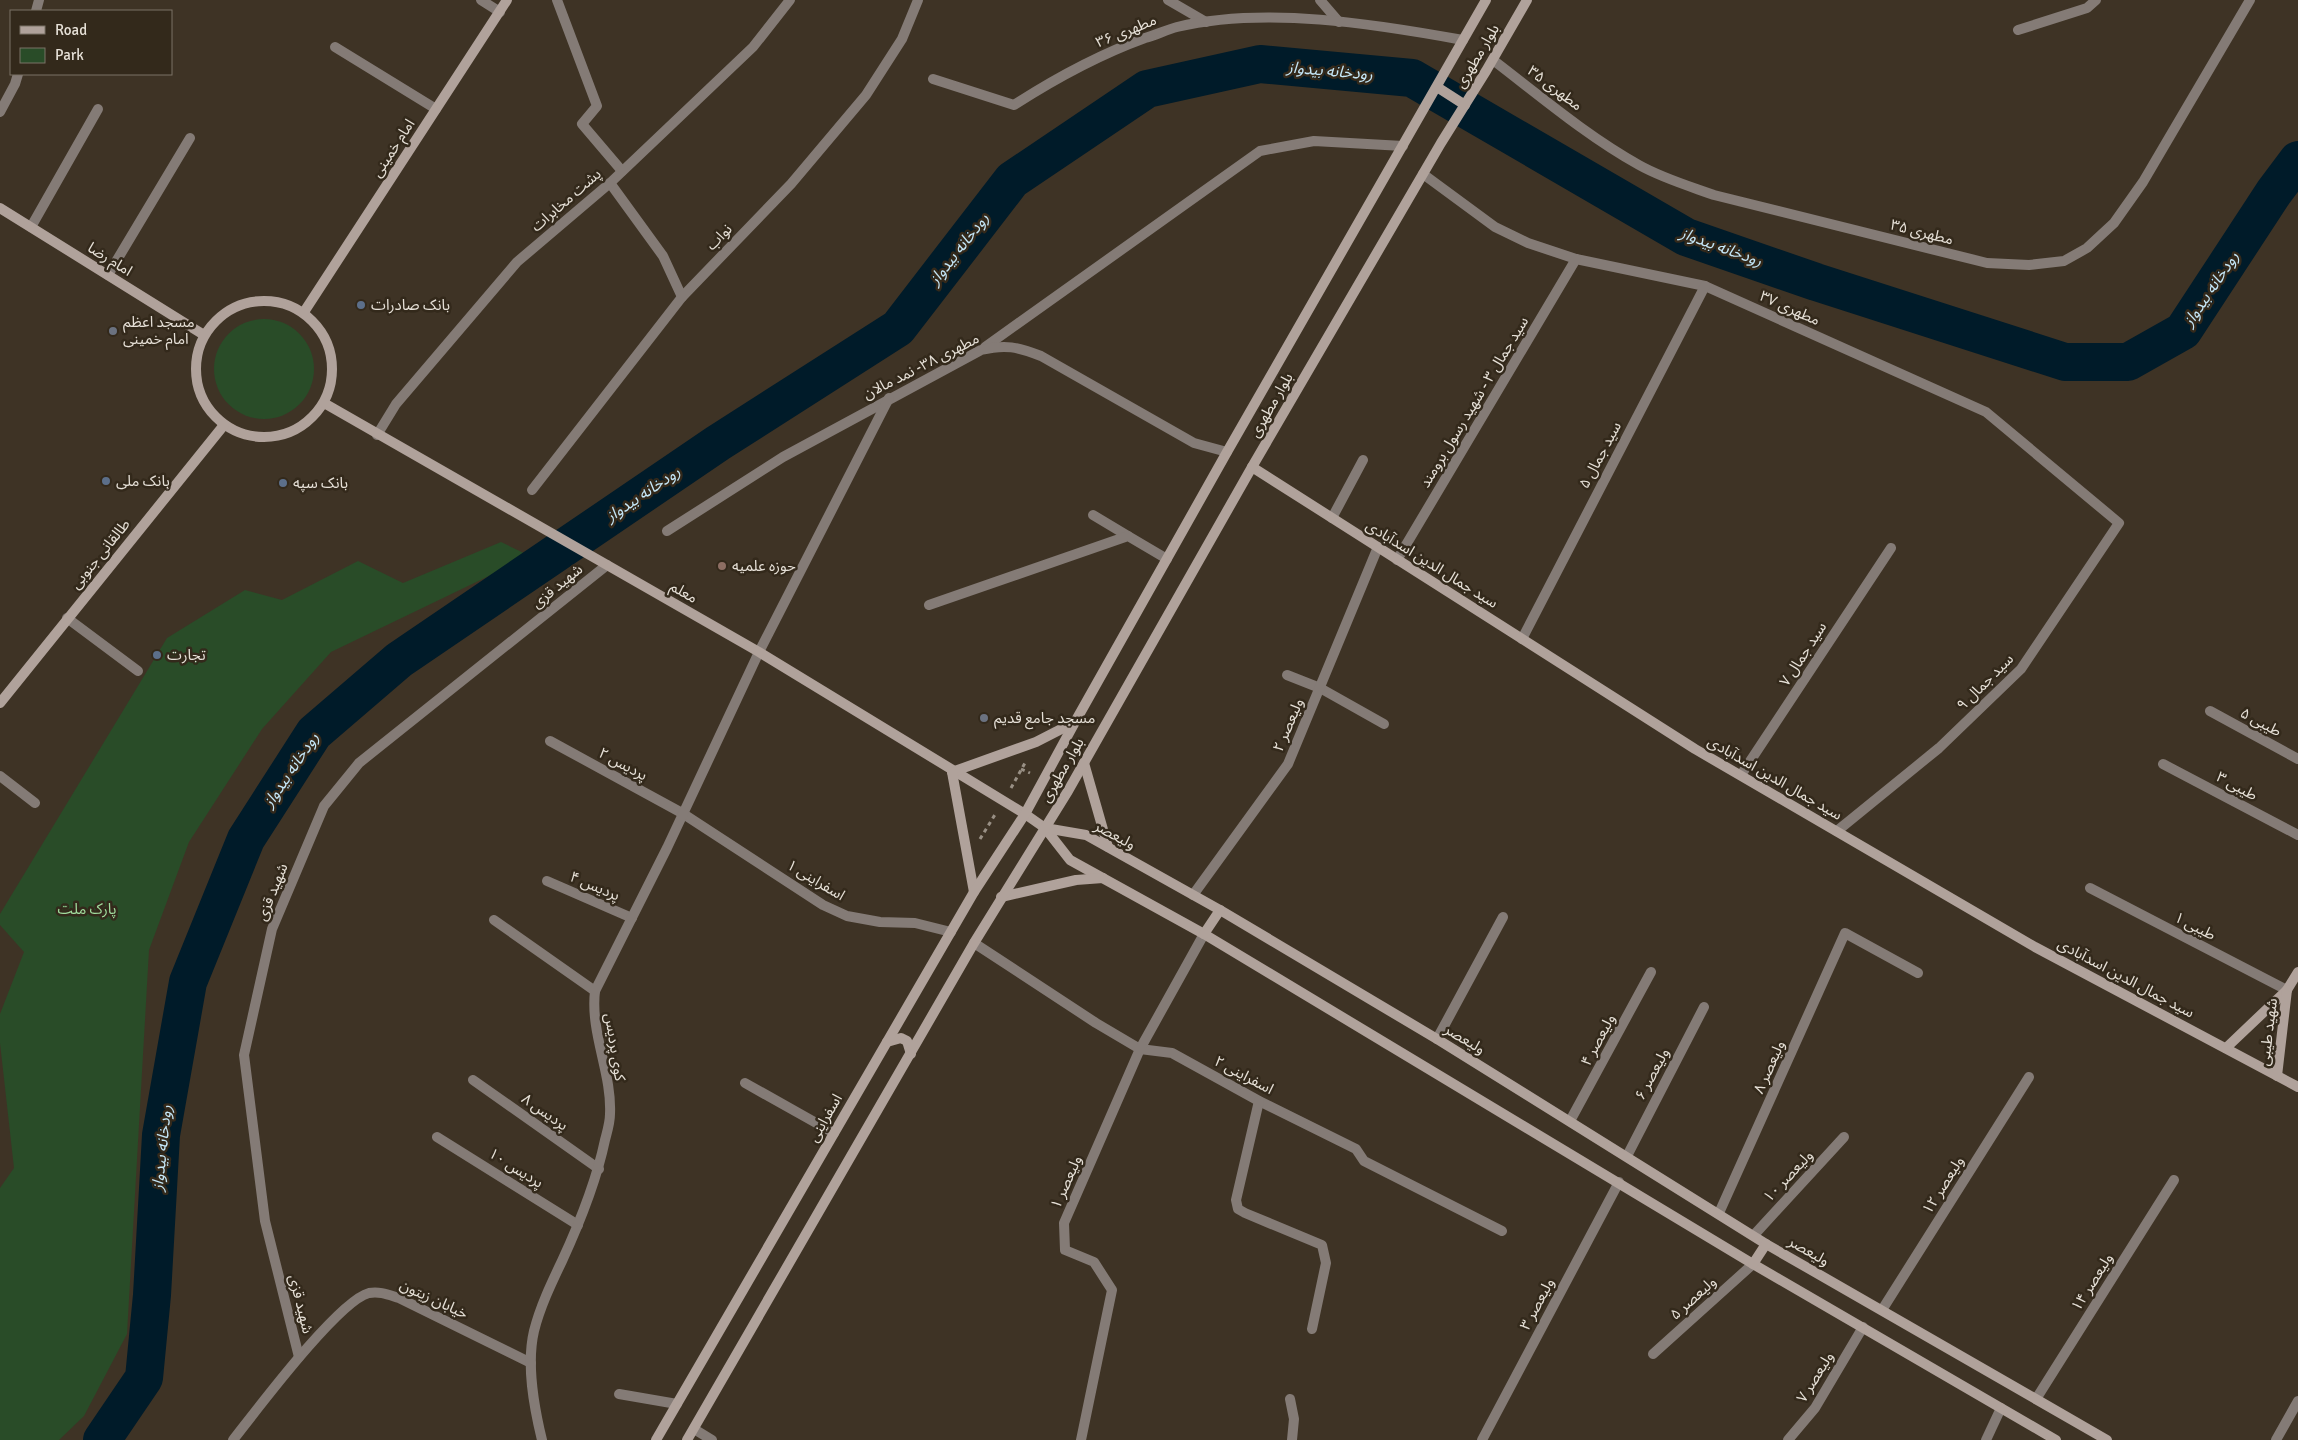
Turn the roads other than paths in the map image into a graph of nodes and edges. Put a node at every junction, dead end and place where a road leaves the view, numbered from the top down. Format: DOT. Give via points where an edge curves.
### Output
graph roads {
  1 [pos="481,0"];
  2 [pos="507,0"];
  3 [pos="557,0"];
  4 [pos="790,0"];
  5 [pos="918,0"];
  6 [pos="1168,0"];
  7 [pos="1320,0"];
  8 [pos="1486,0"];
  9 [pos="1527,0"];
  10 [pos="2096,0"];
  11 [pos="2250,0"];
  12 [pos="500,12"];
  13 [pos="1206,22"];
  14 [pos="1339,22"];
  15 [pos="2018,30"];
  16 [pos="1463,40"];
  17 [pos="335,47"];
  18 [pos="1493,60"];
  19 [pos="18,75"];
  20 [pos="933,79"];
  21 [pos="1437,86"];
  22 [pos="1465,105"];
  23 [pos="98,108"];
  24 [pos="436,109"];
  25 [pos="0,112"];
  26 [pos="190,138"];
  27 [pos="1403,146"];
  28 [pos="622,171"];
  29 [pos="1423,174"];
  30 [pos="610,183"];
  31 [pos="0,208"];
  32 [pos="31,227"];
  33 [pos="1576,259"];
  34 [pos="108,275"];
  35 [pos="1705,286"];
  36 [pos="682,297"];
  37 [pos="304,312"];
  38 [pos="204,334"];
  39 [pos="981,350"];
  40 [pos="888,398"];
  41 [pos="324,403"];
  42 [pos="224,425"];
  43 [pos="377,435"];
  44 [pos="1227,452"];
  45 [pos="1363,460"];
  46 [pos="1252,467"];
  47 [pos="532,490"];
  48 [pos="1093,515"];
  49 [pos="1332,518"];
  50 [pos="2118,523"];
  51 [pos="667,531"];
  52 [pos="1128,536"];
  53 [pos="1378,547"];
  54 [pos="1891,548"];
  55 [pos="1167,559"];
  56 [pos="1397,560"];
  57 [pos="607,565"];
  58 [pos="929,605"];
  59 [pos="67,618"];
  60 [pos="1522,638"];
  61 [pos="759,652"];
  62 [pos="138,671"];
  63 [pos="1287,675"];
  64 [pos="1320,688"];
  65 [pos="0,703"];
  66 [pos="2210,711"];
  67 [pos="1074,722"];
  68 [pos="1384,724"];
  69 [pos="550,741"];
  70 [pos="2298,758"];
  71 [pos="1084,763"];
  72 [pos="2163,764"];
  73 [pos="952,772"];
  74 [pos="0,776"];
  75 [pos="1741,776"];
  76 [pos="35,803"];
  77 [pos="682,812"];
  78 [pos="1025,814"];
  79 [pos="1045,828"];
  80 [pos="1837,831"];
  81 [pos="2298,835"];
  82 [pos="1108,847"];
  83 [pos="1104,878"];
  84 [pos="547,881"];
  85 [pos="2090,888"];
  86 [pos="974,892"];
  87 [pos="1193,895"];
  88 [pos="1002,898"];
  89 [pos="1220,910"];
  90 [pos="1503,917"];
  91 [pos="632,918"];
  92 [pos="494,920"];
  93 [pos="950,932"];
  94 [pos="1204,934"];
  95 [pos="974,943"];
  96 [pos="1651,972"];
  97 [pos="2298,972"];
  98 [pos="1918,973"];
  99 [pos="2288,990"];
  100 [pos="595,991"];
  101 [pos="1704,1007"];
  102 [pos="1437,1039"];
  103 [pos="887,1042"];
  104 [pos="2226,1048"];
  105 [pos="1140,1049"];
  106 [pos="911,1054"];
  107 [pos="2277,1076"];
  108 [pos="2029,1077"];
  109 [pos="473,1080"];
  110 [pos="745,1083"];
  111 [pos="2298,1087"];
  112 [pos="1259,1101"];
  113 [pos="1570,1121"];
  114 [pos="834,1133"];
  115 [pos="437,1137"];
  116 [pos="1844,1138"];
  117 [pos="1626,1156"];
  118 [pos="599,1169"];
  119 [pos="2174,1180"];
  120 [pos="1619,1182"];
  121 [pos="1719,1213"];
  122 [pos="578,1225"];
  123 [pos="1502,1230"];
  124 [pos="1754,1235"];
  125 [pos="1766,1244"];
  126 [pos="1752,1264"];
  127 [pos="1882,1310"];
  128 [pos="1863,1328"];
  129 [pos="1312,1329"];
  130 [pos="1653,1354"];
  131 [pos="299,1357"];
  132 [pos="531,1364"];
  133 [pos="619,1394"];
  134 [pos="1290,1399"];
  135 [pos="2036,1399"];
  136 [pos="2298,1401"];
  137 [pos="677,1404"];
  138 [pos="2001,1408"];
  139 [pos="694,1429"];
  140 [pos="233,1440"];
  141 [pos="542,1440"];
  142 [pos="656,1440"];
  143 [pos="687,1440"];
  144 [pos="712,1440"];
  145 [pos="1081,1440"];
  146 [pos="1292,1440"];
  147 [pos="1482,1440"];
  148 [pos="1788,1440"];
  149 [pos="1986,1440"];
  150 [pos="2056,1440"];
  151 [pos="2107,1440"];
  152 [pos="2276,1440"];
  1 -- 12 [label="street"];
  2 -- 12 [label="main road, امام خمینی"];
  3 -- 28 [label="street" via="597,106 582,124"];
  4 -- 28 [label="street, پشت مخابرات" via="753,47"];
  5 -- 36 [label="street, نواب" via="902,39 866,95 791,184"];
  6 -- 13 [label="street"];
  7 -- 14 [label="street"];
  8 -- 16 [label="main road, بلوار مطهری"];
  9 -- 18 [label="main road, بلوار مطهری"];
  10 -- 15 [label="street" via="2087,8"];
  11 -- 18 [label="street, مطهری ۳۵" via="2143,182 2114,223 2087,248 2064,261 2028,265 1986,263 1942,253 1714,195 1678,182 1640,166 1577,124"];
  12 -- 24 [label="main road, امام خمینی"];
  13 -- 14 [label="street, مطهری ۳۶" via="1297,18"];
  13 -- 20 [label="street, مطهری ۳۶" via="1176,27 1119,48 1057,77 1014,105"];
  14 -- 16 [label="street, مطهری ۳۶" via="1387,26"];
  16 -- 21 [label="main road, بلوار مطهری"];
  17 -- 24 [label="street"];
  18 -- 22 [label="main road, بلوار مطهری"];
  19 -- 25 [label="street"];
  21 -- 22 [label="main road"];
  21 -- 27 [label="main road, بلوار مطهری"];
  22 -- 29 [label="main road, بلوار مطهری"];
  23 -- 32 [label="street"];
  24 -- 37 [label="main road, امام خمینی"];
  26 -- 34 [label="street"];
  27 -- 39 [label="street" via="1314,141 1260,151"];
  27 -- 44 [label="main road, بلوار مطهری"];
  28 -- 30 [label="street, پشت مخابرات"];
  29 -- 33 [label="street, مطهری ۳۷" via="1495,227 1528,243"];
  29 -- 46 [label="main road, بلوار مطهری"];
  30 -- 36 [label="street" via="663,256"];
  30 -- 43 [label="street, پشت مخابرات" via="517,262 396,404"];
  31 -- 32 [label="main road, امام رضا"];
  32 -- 34 [label="main road, امام رضا"];
  33 -- 35 [label="street, مطهری ۳۷"];
  33 -- 56 [label="street, سید جمال ۳ - شهید رسول برومند"];
  34 -- 38 [label="main road, امام رضا"];
  35 -- 50 [label="street, مطهری ۳۷" via="1986,412"];
  35 -- 60 [label="street, سید جمال ۵"];
  36 -- 47 [label="street, نواب"];
  37 -- 38 [label="main road" via="283,303 260,300 238,305 219,317"];
  37 -- 41 [label="main road" via="328,344 333,364 331,384"];
  38 -- 42 [label="main road" via="197,353 195,374 206,405"];
  39 -- 40 [label="street, مطهری ۳۸- نمد مالان"];
  39 -- 44 [label="street, مطهری ۳۸- نمد مالان" via="1000,346 1019,348 1041,356 1194,442"];
  40 -- 51 [label="street, مطهری ۳۸- نمد مالان" via="782,457"];
  40 -- 61 [label="street, کوی پردیس"];
  41 -- 42 [label="main road" via="309,420 290,432 268,437 245,435"];
  41 -- 43 [label="main road, معلم"];
  42 -- 59 [label="main road, طالقانی جنوبی"];
  43 -- 57 [label="main road, معلم"];
  44 -- 55 [label="main road, بلوار مطهری"];
  45 -- 49 [label="street"];
  46 -- 49 [label="main road, سید جمال الدین اسدآبادی"];
  46 -- 71 [label="main road, بلوار مطهری"];
  48 -- 52 [label="street"];
  49 -- 53 [label="main road, سید جمال الدین اسدآبادی"];
  50 -- 80 [label="street, سید جمال ۹" via="2021,669 1939,748"];
  52 -- 55 [label="street"];
  52 -- 58 [label="street"];
  53 -- 56 [label="main road, سید جمال الدین اسدآبادی"];
  53 -- 64 [label="street, ولیعصر ۲"];
  54 -- 75 [label="street, سید جمال ۷"];
  55 -- 67 [label="main road, بلوار مطهری"];
  56 -- 60 [label="main road, سید جمال الدین اسدآبادی"];
  57 -- 61 [label="main road, معلم"];
  57 -- 131 [label="street, شهید قزی" via="359,763 324,806 272,929 244,1055 265,1222"];
  59 -- 62 [label="street"];
  59 -- 65 [label="main road, طالقانی جنوبی"];
  60 -- 75 [label="main road, سید جمال الدین اسدآبادی"];
  61 -- 73 [label="main road, معلم"];
  61 -- 77 [label="street, کوی پردیس"];
  63 -- 64 [label="street"];
  64 -- 68 [label="street"];
  64 -- 87 [label="street, ولیعصر ۲" via="1288,764"];
  66 -- 70 [label="street, طیبی ۵"];
  67 -- 73 [label="main road" via="1036,742"];
  67 -- 78 [label="main road, بلوار مطهری"];
  69 -- 77 [label="street, پردیس ۲"];
  71 -- 79 [label="main road, بلوار مطهری"];
  71 -- 82 [label="main road"];
  72 -- 81 [label="street, طیبی ۳"];
  73 -- 78 [label="main road, معلم"];
  73 -- 86 [label="main road"];
  74 -- 76 [label="street"];
  75 -- 80 [label="main road, سید جمال الدین اسدآبادی"];
  77 -- 91 [label="street, کوی پردیس"];
  77 -- 93 [label="street, اسفراینی ۱" via="823,905 847,916 880,922 914,923"];
  78 -- 79 [label="main road, معلم"];
  78 -- 86 [label="main road, اسفراینی"];
  79 -- 82 [label="main road, ولیعصر" via="1086,835"];
  79 -- 83 [label="main road" via="1070,860"];
  79 -- 88 [label="main road"];
  80 -- 104 [label="main road, سید جمال الدین اسدآبادی" via="2035,947"];
  82 -- 87 [label="main road, ولیعصر"];
  83 -- 88 [label="main road" via="1076,880"];
  83 -- 94 [label="main road"];
  84 -- 91 [label="street, پردیس ۴"];
  85 -- 99 [label="street, طیبی ۱"];
  86 -- 93 [label="main road, اسفراینی"];
  87 -- 89 [label="main road, ولیعصر"];
  88 -- 95 [label="main road"];
  89 -- 94 [label="main road"];
  89 -- 102 [label="main road, ولیعصر"];
  90 -- 102 [label="street"];
  91 -- 100 [label="street, کوی پردیس"];
  92 -- 100 [label="street"];
  93 -- 103 [label="main road, اسفراینی"];
  94 -- 105 [label="street, ولیعصر ۱"];
  94 -- 120 [label="main road"];
  95 -- 105 [label="street, اسفراینی ۲"];
  95 -- 106 [label="main road"];
  96 -- 113 [label="street, ولیعصر ۴"];
  97 -- 99 [label="main road, شهید طیبی"];
  98 -- 121 [label="street, ولیعصر ۸" via="1846,933"];
  99 -- 104 [label="main road, شهید طیبی"];
  99 -- 107 [label="main road, شهید طیبی"];
  100 -- 118 [label="street, کوی پردیس" via="593,1004 610,1114"];
  101 -- 117 [label="street, ولیعصر ۶"];
  102 -- 113 [label="main road, ولیعصر"];
  103 -- 106 [label="main road" via="901,1038 908,1041"];
  103 -- 114 [label="main road, اسفراینی"];
  104 -- 107 [label="main road, سید جمال الدین اسدآبادی"];
  105 -- 112 [label="street, اسفراینی ۲" via="1172,1053"];
  105 -- 145 [label="street, ولیعصر ۱" via="1064,1223 1065,1250 1094,1262 1112,1290"];
  106 -- 139 [label="main road"];
  107 -- 111 [label="main road, سید جمال الدین اسدآبادی"];
  108 -- 127 [label="street, ولیعصر ۱۲"];
  109 -- 118 [label="street, پردیس ۸"];
  110 -- 114 [label="street"];
  112 -- 123 [label="street, اسفراینی ۲" via="1356,1149 1364,1161"];
  112 -- 129 [label="street" via="1236,1200 1238,1209 1322,1245 1326,1263"];
  113 -- 117 [label="main road, ولیعصر"];
  114 -- 137 [label="main road, اسفراینی"];
  115 -- 122 [label="street, پردیس ۱۰"];
  116 -- 124 [label="street, ولیعصر ۱۰"];
  117 -- 121 [label="main road, ولیعصر"];
  118 -- 122 [label="street, کوی پردیس"];
  119 -- 135 [label="street, ولیعصر ۱۴"];
  120 -- 126 [label="main road"];
  120 -- 147 [label="street, ولیعصر ۳"];
  121 -- 124 [label="main road, ولیعصر"];
  122 -- 132 [label="street, کوی پردیس" via="544,1300 534,1332"];
  124 -- 125 [label="main road, ولیعصر"];
  125 -- 126 [label="main road"];
  125 -- 127 [label="main road, ولیعصر"];
  126 -- 128 [label="main road"];
  126 -- 130 [label="street, ولیعصر ۵"];
  127 -- 135 [label="main road, ولیعصر"];
  128 -- 138 [label="main road"];
  128 -- 148 [label="street, ولیعصر ۷" via="1815,1408"];
  131 -- 132 [label="street, خیابان زیتون" via="353,1301 370,1293 382,1292"];
  131 -- 140 [label="street, خیابان زیتون"];
  132 -- 141 [label="street, کوی پردیس"];
  133 -- 137 [label="street"];
  134 -- 146 [label="street" via="1294,1419"];
  135 -- 151 [label="main road, ولیعصر"];
  136 -- 152 [label="street"];
  137 -- 142 [label="main road, اسفراینی"];
  138 -- 149 [label="street"];
  138 -- 150 [label="main road"];
  139 -- 143 [label="main road"];
  139 -- 144 [label="street"];
}
